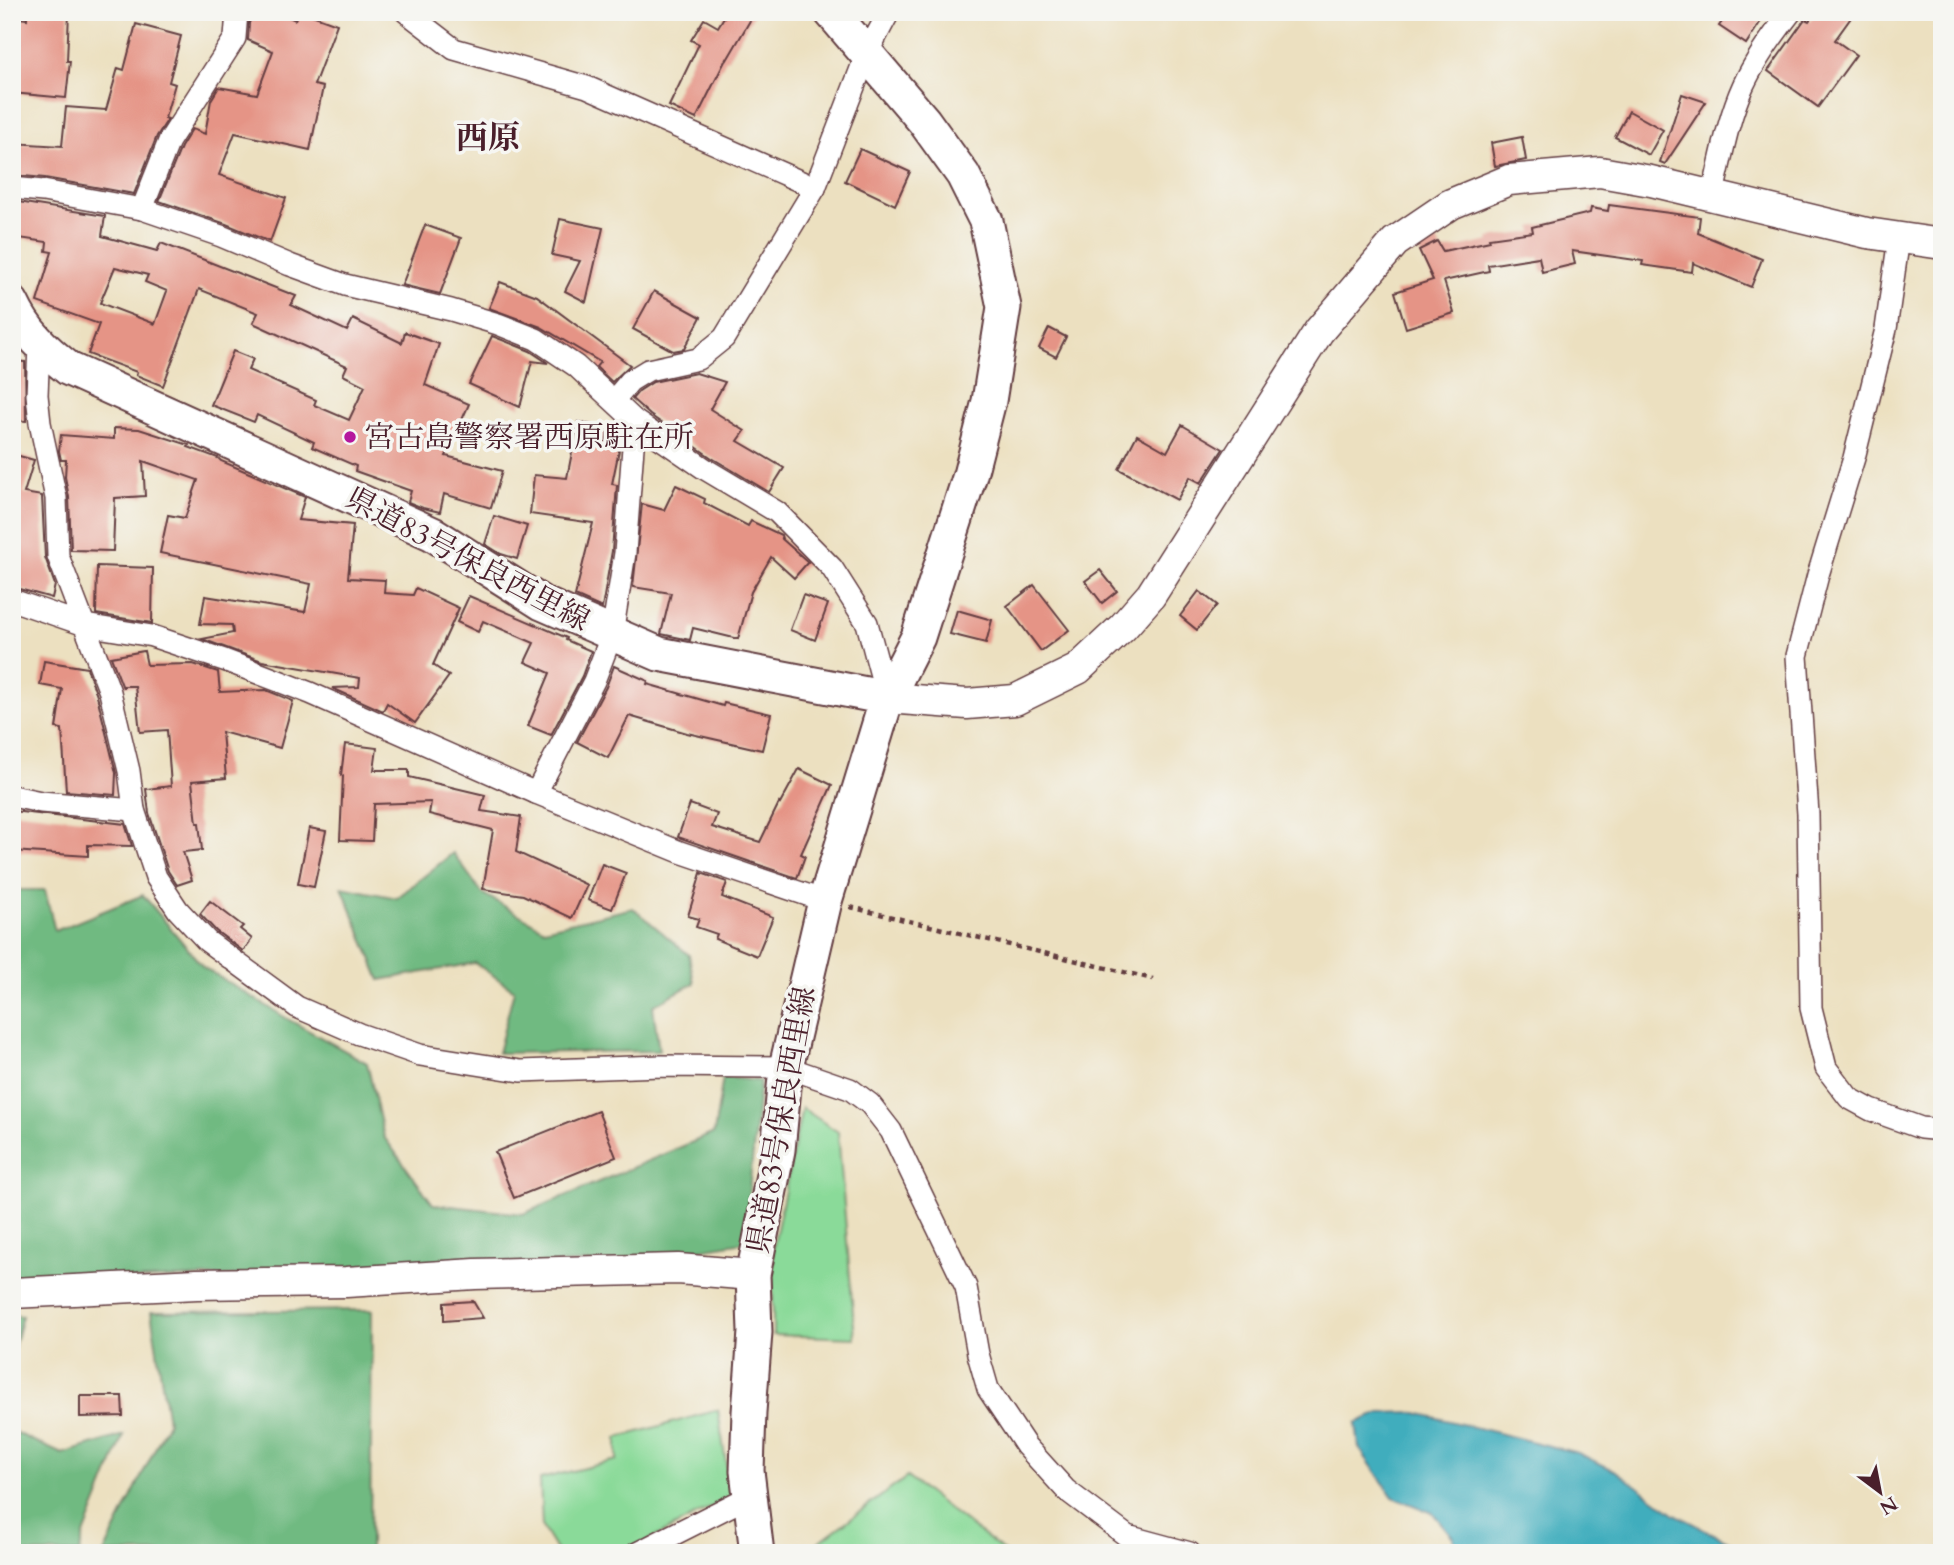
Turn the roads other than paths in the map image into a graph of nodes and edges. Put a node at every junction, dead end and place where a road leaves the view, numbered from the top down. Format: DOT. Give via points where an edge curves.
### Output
graph roads {
  1 [pos="237,12"];
  2 [pos="406,12"];
  3 [pos="831,12"];
  4 [pos="889,12"];
  5 [pos="1791,12"];
  6 [pos="867,53"];
  7 [pos="12,188"];
  8 [pos="815,188"];
  9 [pos="1712,197"];
  10 [pos="142,209"];
  11 [pos="1942,220"];
  12 [pos="1899,238"];
  13 [pos="1942,244"];
  14 [pos="12,303"];
  15 [pos="26,342"];
  16 [pos="614,400"];
  17 [pos="635,421"];
  18 [pos="12,600"];
  19 [pos="85,625"];
  20 [pos="612,634"];
  21 [pos="887,698"];
  22 [pos="536,793"];
  23 [pos="12,796"];
  24 [pos="134,810"];
  25 [pos="825,901"];
  26 [pos="786,1067"];
  27 [pos="1942,1130"];
  28 [pos="753,1275"];
  29 [pos="12,1293"];
  30 [pos="750,1496"];
  31 [pos="637,1553"];
  32 [pos="757,1553"];
  33 [pos="1190,1553"];
  1 -- 10 [label="street" via="235,38 169,141"];
  2 -- 8 [label="street" via="454,48 587,87"];
  3 -- 6 [label="main road, 県道83号保良西里線"];
  4 -- 6 [label="street"];
  5 -- 9 [label="street" via="1743,86"];
  6 -- 8 [label="street"];
  6 -- 21 [label="main road, 県道83号保良西里線" via="963,175 986,221 1004,307 989,401 970,475 918,637"];
  7 -- 10 [label="street"];
  8 -- 16 [label="street" via="724,338 698,359 648,370 630,381"];
  9 -- 12 [label="street"];
  9 -- 21 [label="street" via="1600,172 1509,180 1451,204 1395,242 1319,331 1151,595 1078,670 1015,700 967,704"];
  10 -- 16 [label="street" via="345,285 498,324 536,339"];
  11 -- 12 [label="street"];
  12 -- 13 [label="street"];
  12 -- 27 [label="street" via="1886,329 1797,656 1808,814 1811,1008 1826,1068 1849,1098 1921,1128"];
  14 -- 15 [label="main road, 県道83号保良西里線"];
  15 -- 19 [label="street" via="56,498 58,556"];
  15 -- 20 [label="main road, 県道83号保良西里線" via="69,369 433,534 542,603"];
  16 -- 17 [label="street"];
  17 -- 20 [label="street" via="625,553"];
  17 -- 21 [label="street" via="777,512 832,568 867,623"];
  18 -- 19 [label="street"];
  19 -- 22 [label="street" via="152,636 225,660"];
  19 -- 24 [label="street" via="110,692"];
  20 -- 21 [label="main road, 県道83号保良西里線" via="660,654"];
  20 -- 22 [label="street" via="594,681"];
  21 -- 25 [label="main road, 県道83号保良西里線"];
  22 -- 25 [label="street" via="680,852"];
  23 -- 24 [label="street"];
  24 -- 26 [label="street" via="156,877 178,911 207,941 297,1007 359,1034 420,1055 521,1071"];
  25 -- 26 [label="main road, 県道83号保良西里線"];
  26 -- 28 [label="main road, 県道83号保良西里線" via="778,1150"];
  26 -- 33 [label="street" via="850,1089 870,1104 891,1131 966,1287 988,1389 1026,1446 1066,1490 1128,1536"];
  28 -- 29 [label="street" via="678,1269"];
  28 -- 30 [label="main road, 県道83号保良西里線"];
  30 -- 31 [label="street"];
  30 -- 32 [label="main road, 県道83号保良西里線"];
}
